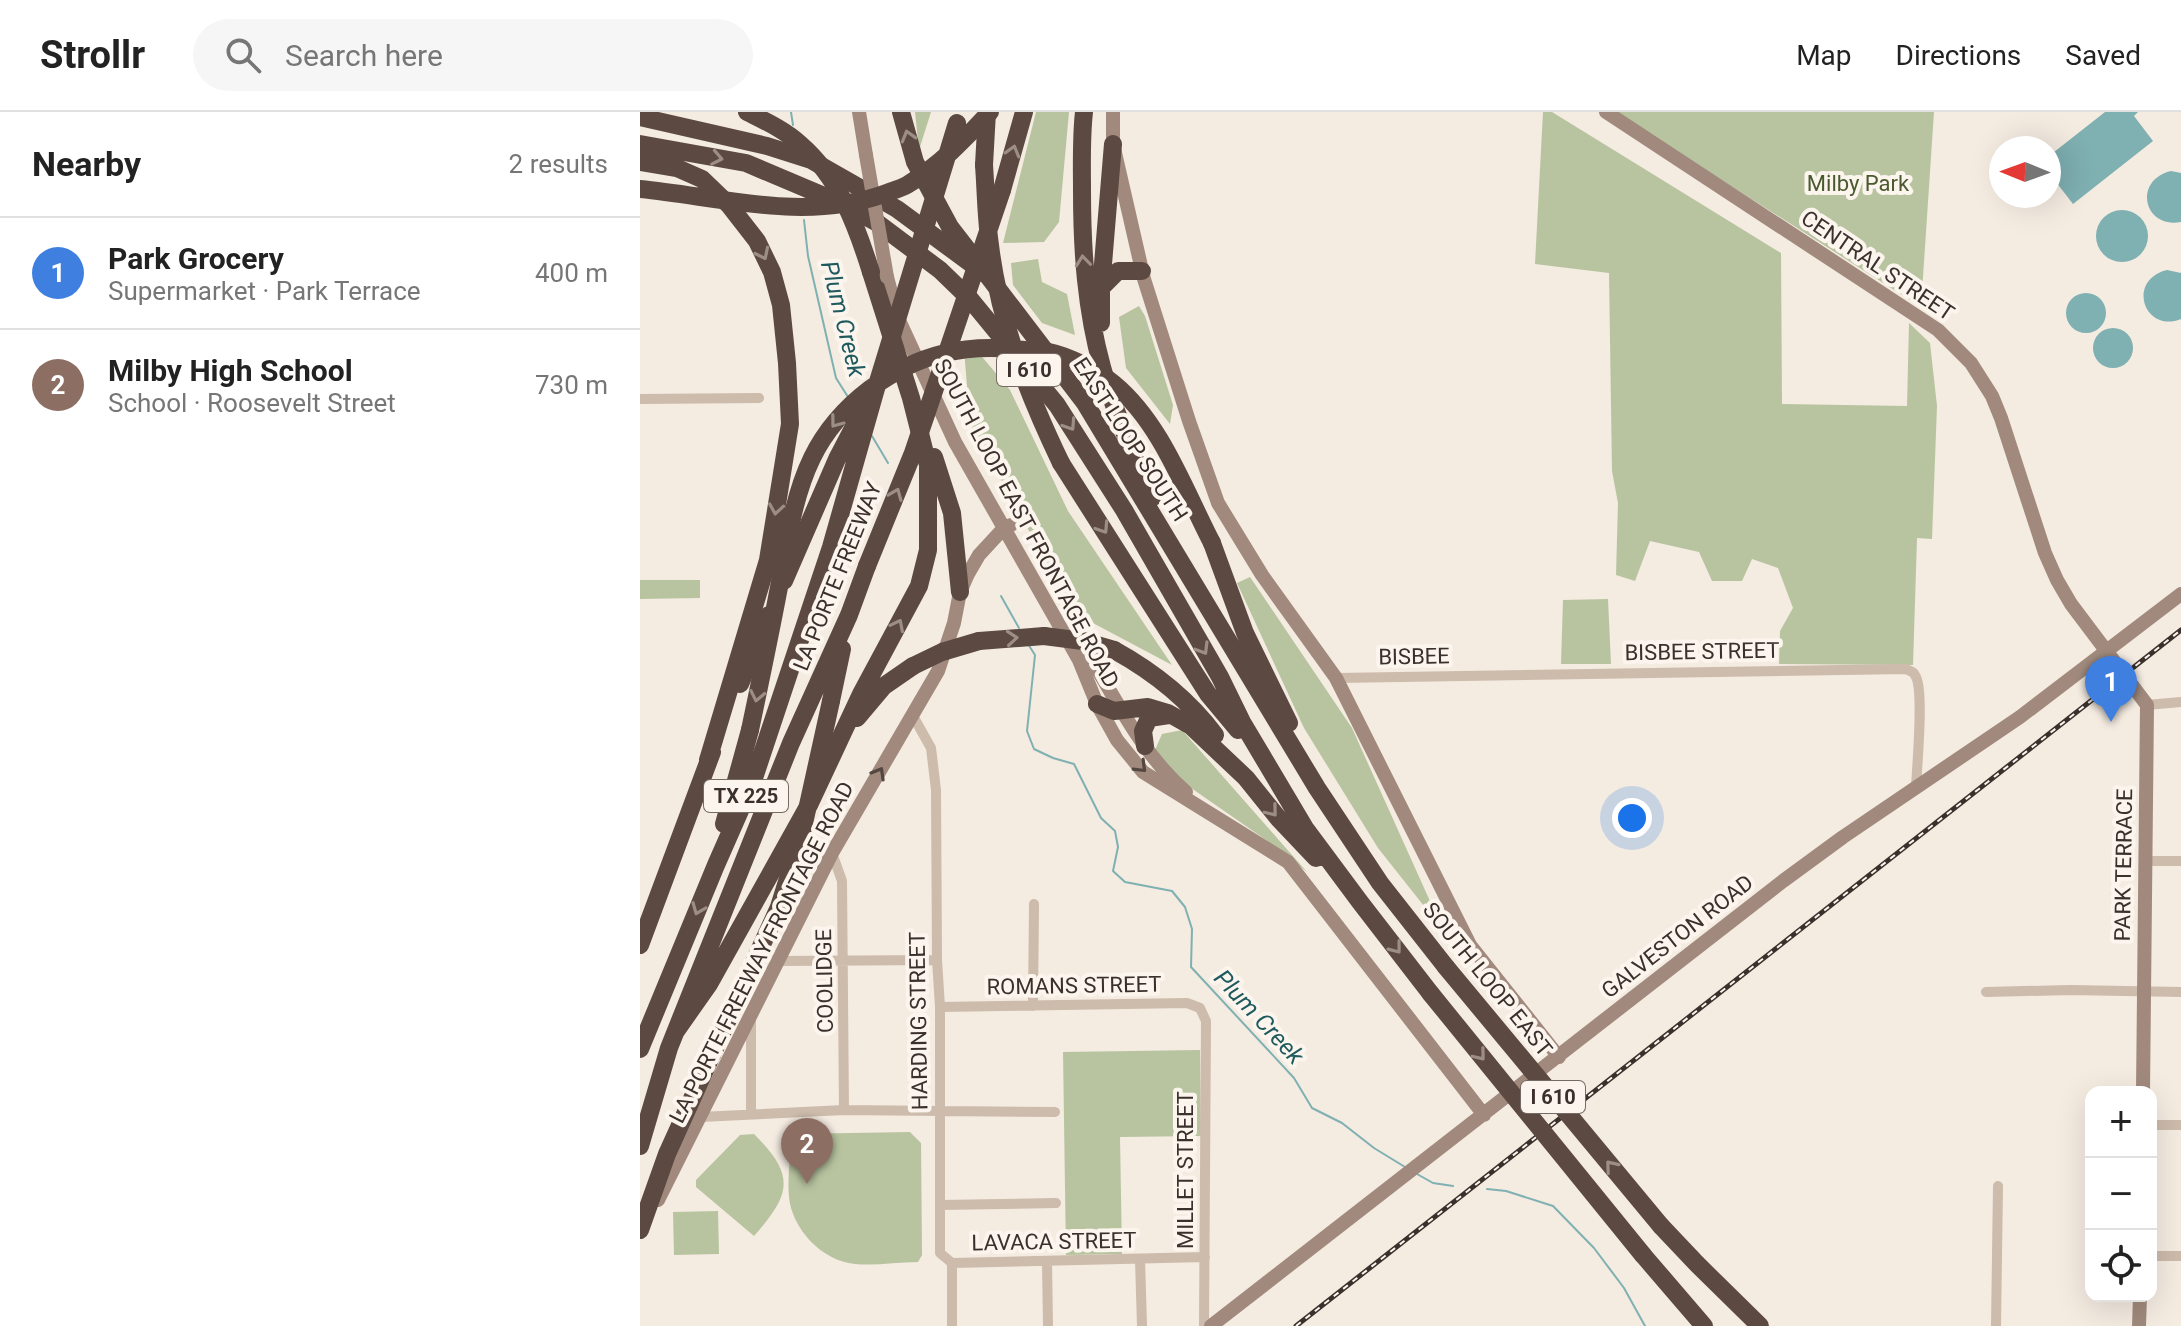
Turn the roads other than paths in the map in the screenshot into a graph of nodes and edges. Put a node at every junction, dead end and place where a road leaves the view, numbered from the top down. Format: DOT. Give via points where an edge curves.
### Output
graph roads {
  1 [pos="747,112"];
  2 [pos="859,112"];
  3 [pos="867,112"];
  4 [pos="901,112"];
  5 [pos="988,112"];
  6 [pos="1024,112"];
  7 [pos="1084,112"];
  8 [pos="1113,112"];
  9 [pos="1606,112"];
  10 [pos="640,117"];
  11 [pos="958,118"];
  12 [pos="640,144"];
  13 [pos="1113,144"];
  14 [pos="870,155"];
  15 [pos="640,162"];
  16 [pos="640,189"];
  17 [pos="1142,271"];
  18 [pos="885,274"];
  19 [pos="988,276"];
  20 [pos="1101,288"];
  21 [pos="1101,366"];
  22 [pos="877,385"];
  23 [pos="759,398"];
  24 [pos="911,398"];
  25 [pos="640,399"];
  26 [pos="1007,527"];
  27 [pos="979,555"];
  28 [pos="1177,556"];
  29 [pos="1028,571"];
  30 [pos="960,592"];
  31 [pos="2181,594"];
  32 [pos="849,615"];
  33 [pos="2107,652"];
  34 [pos="1492,675"];
  35 [pos="1336,678"];
  36 [pos="2181,702"];
  37 [pos="1097,704"];
  38 [pos="2147,705"];
  39 [pos="1123,710"];
  40 [pos="1172,715"];
  41 [pos="913,716"];
  42 [pos="1145,746"];
  43 [pos="833,753"];
  44 [pos="708,760"];
  45 [pos="1268,767"];
  46 [pos="1246,778"];
  47 [pos="1916,787"];
  48 [pos="1317,788"];
  49 [pos="1211,813"];
  50 [pos="832,853"];
  51 [pos="2146,861"];
  52 [pos="2181,861"];
  53 [pos="716,865"];
  54 [pos="1380,883"];
  55 [pos="1360,902"];
  56 [pos="1034,904"];
  57 [pos="640,945"];
  58 [pos="937,960"];
  59 [pos="778,961"];
  60 [pos="844,961"];
  61 [pos="1986,992"];
  62 [pos="2143,992"];
  63 [pos="2181,992"];
  64 [pos="1033,1006"];
  65 [pos="940,1007"];
  66 [pos="1203,1014"];
  67 [pos="751,1015"];
  68 [pos="672,1040"];
  69 [pos="643,1044"];
  70 [pos="1559,1057"];
  71 [pos="2143,1086"];
  72 [pos="844,1110"];
  73 [pos="939,1112"];
  74 [pos="1055,1112"];
  75 [pos="751,1114"];
  76 [pos="1484,1115"];
  77 [pos="700,1117"];
  78 [pos="2157,1125"];
  79 [pos="2181,1125"];
  80 [pos="640,1146"];
  81 [pos="1998,1186"];
  82 [pos="1056,1203"];
  83 [pos="940,1205"];
  84 [pos="640,1233"];
  85 [pos="2157,1256"];
  86 [pos="2181,1256"];
  87 [pos="1205,1257"];
  88 [pos="1140,1259"];
  89 [pos="1047,1262"];
  90 [pos="952,1263"];
  91 [pos="1729,1302"];
  92 [pos="2140,1302"];
  93 [pos="1700,1325"];
  94 [pos="952,1326"];
  95 [pos="1048,1326"];
  96 [pos="1142,1326"];
  97 [pos="1204,1326"];
  98 [pos="1211,1326"];
  99 [pos="1745,1326"];
  100 [pos="1760,1326"];
  101 [pos="1996,1326"];
  102 [pos="2139,1326"];
  1 -- 18 [label="highway, bridge" via="800,143 837,185 860,237"];
  2 -- 14 [label="main road, SOUTH LOOP EAST FRONTAGE ROAD"];
  3 -- 14 [label="main road, SOUTH LOOP EAST FRONTAGE ROAD"];
  19 -- 4 [label="highway, one-way" via="950,227 915,162"];
  5 -- 16 [label="highway, bridge" via="957,146 905,187 863,201 790,208"];
  5 -- 45 [label="highway, one-way, bridge" via="984,165 990,247 1002,311 1024,380 1061,463 1208,694"];
  32 -- 6 [label="highway, LA PORTE FREEWAY / TX 225, one-way, bridge" via="913,453"];
  21 -- 7 [label="highway, one-way" via="1082,246"];
  8 -- 13 [label="main road"];
  9 -- 33 [label="main road, CENTRAL STREET" via="1922,319 1961,351 2001,418 2057,580"];
  10 -- 19 [label="highway, EAST LOOP SOUTH / I 610" via="811,160 897,209"];
  11 -- 22 [label="highway, LA PORTE FREEWAY / TX 225, bridge"];
  12 -- 45 [label="highway, EAST LOOP SOUTH / I 610, one-way" via="746,163 829,197 876,222 954,282 1057,405 1087,450"];
  13 -- 17 [label="main road"];
  13 -- 20 [label="highway"];
  14 -- 18 [label="main road, SOUTH LOOP EAST FRONTAGE ROAD"];
  15 -- 44 [label="highway, one-way" via="702,179 729,205 757,241 781,305 790,424 768,560"];
  17 -- 20 [label="highway" via="1118,271"];
  17 -- 35 [label="main road" via="1218,503"];
  18 -- 24 [label="highway"];
  18 -- 26 [label="main road, SOUTH LOOP EAST FRONTAGE ROAD"];
  19 -- 28 [label="highway, EAST LOOP SOUTH / I 610" via="1085,403"];
  20 -- 21 [label="highway"];
  21 -- 28 [label="highway"];
  22 -- 44 [label="highway" via="837,459"];
  22 -- 53 [label="highway, LA PORTE FREEWAY / TX 225" via="831,547 753,781"];
  23 -- 25 [label="street"];
  24 -- 30 [label="highway" via="952,513"];
  43 -- 24 [label="highway, one-way" via="919,586 928,550 928,465"];
  26 -- 27 [label="main road, LA PORTE FREEWAY FRONTAGE ROAD"];
  26 -- 29 [label="main road, SOUTH LOOP EAST FRONTAGE ROAD"];
  26 -- 39 [label="main road, SOUTH LOOP EAST FRONTAGE ROAD"];
  27 -- 29 [label="main road" via="1002,545"];
  27 -- 30 [label="main road, LA PORTE FREEWAY FRONTAGE ROAD"];
  28 -- 48 [label="highway, EAST LOOP SOUTH / I 610"];
  29 -- 37 [label="main road, SOUTH LOOP EAST FRONTAGE ROAD" via="1079,660"];
  30 -- 41 [label="main road, LA PORTE FREEWAY FRONTAGE ROAD" via="938,671"];
  31 -- 33 [label="main road, GALVESTON ROAD"];
  32 -- 68 [label="highway, LA PORTE FREEWAY / TX 225" via="791,743"];
  32 -- 84 [label="highway, bridge" via="801,837 779,907 667,1154"];
  33 -- 38 [label="main road"];
  33 -- 47 [label="main road, GALVESTON ROAD"];
  34 -- 35 [label="street, BISBEE"];
  34 -- 47 [label="street, BISBEE STREET" via="1896,668 1912,672 1919,696"];
  35 -- 70 [label="main road" via="1470,945"];
  36 -- 38 [label="street"];
  37 -- 39 [label="highway"];
  37 -- 49 [label="main road, SOUTH LOOP EAST FRONTAGE ROAD, one-way" via="1143,772"];
  38 -- 51 [label="main road, PARK TERRACE"];
  39 -- 40 [label="highway" via="1148,707"];
  39 -- 42 [label="main road, SOUTH LOOP EAST FRONTAGE ROAD"];
  40 -- 42 [label="highway" via="1149,718 1143,731"];
  40 -- 46 [label="highway"];
  50 -- 41 [label="main road, LA PORTE FREEWAY FRONTAGE ROAD, one-way"];
  41 -- 58 [label="street, HARDING STREET" via="931,748 936,790"];
  42 -- 49 [label="main road, SOUTH LOOP EAST FRONTAGE ROAD"];
  43 -- 46 [label="highway, one-way, bridge" via="884,686 913,666 979,641 1044,636 1114,650 1142,666 1180,695"];
  43 -- 68 [label="highway" via="709,984"];
  44 -- 57 [label="highway"];
  45 -- 55 [label="highway, EAST LOOP SOUTH / I 610"];
  46 -- 55 [label="highway, one-way"];
  47 -- 70 [label="main road, GALVESTON ROAD" via="1783,881"];
  48 -- 53 [label="highway, one-way, bridge" via="1245,633 1212,543 1145,416 1096,371 1049,352 967,348 911,363 886,377 847,407 813,456 801,484"];
  48 -- 54 [label="highway, EAST LOOP SOUTH / I 610"];
  49 -- 76 [label="main road, SOUTH LOOP EAST FRONTAGE ROAD" via="1288,862"];
  50 -- 59 [label="main road, LA PORTE FREEWAY FRONTAGE ROAD"];
  50 -- 60 [label="street, COOLIDGE" via="842,881"];
  51 -- 52 [label="street"];
  51 -- 62 [label="main road, PARK TERRACE"];
  53 -- 69 [label="highway, LA PORTE FREEWAY / TX 225, one-way"];
  91 -- 54 [label="highway, SOUTH LOOP EAST / I 610, one-way, bridge"];
  55 -- 93 [label="highway, I 610, one-way, bridge"];
  56 -- 64 [label="street"];
  58 -- 60 [label="street"];
  58 -- 65 [label="street, HARDING STREET"];
  59 -- 60 [label="street"];
  59 -- 67 [label="main road, LA PORTE FREEWAY FRONTAGE ROAD"];
  60 -- 72 [label="street, COOLIDGE"];
  61 -- 62 [label="street"];
  62 -- 63 [label="street"];
  62 -- 71 [label="main road, PARK TERRACE"];
  64 -- 65 [label="street, ROMANS STREET"];
  64 -- 66 [label="street, ROMANS STREET" via="1187,1003"];
  65 -- 73 [label="street, HARDING STREET"];
  66 -- 87 [label="street, MILLET STREET"];
  67 -- 75 [label="street"];
  67 -- 77 [label="main road, LA PORTE FREEWAY FRONTAGE ROAD"];
  68 -- 80 [label="highway, TX 225"];
  70 -- 76 [label="main road, GALVESTON ROAD"];
  72 -- 73 [label="street"];
  72 -- 75 [label="street"];
  73 -- 74 [label="street"];
  73 -- 83 [label="street, HARDING STREET"];
  75 -- 77 [label="street"];
  76 -- 98 [label="main road, GALVESTON ROAD"];
  77 -- 84 [label="main road, LA PORTE FREEWAY FRONTAGE ROAD"];
  78 -- 79 [label="street"];
  81 -- 101 [label="street"];
  82 -- 83 [label="street"];
  83 -- 90 [label="street, HARDING STREET" via="940,1253"];
  85 -- 86 [label="street"];
  87 -- 88 [label="street, LAVACA STREET"];
  87 -- 97 [label="street, MILLET STREET"];
  88 -- 89 [label="street, LAVACA STREET"];
  88 -- 96 [label="street"];
  89 -- 90 [label="street, LAVACA STREET"];
  89 -- 95 [label="street"];
  90 -- 94 [label="street, HARDING STREET"];
  91 -- 99 [label="highway, SOUTH LOOP EAST / I 610"];
  91 -- 100 [label="highway"];
  92 -- 102 [label="main road"];
}
